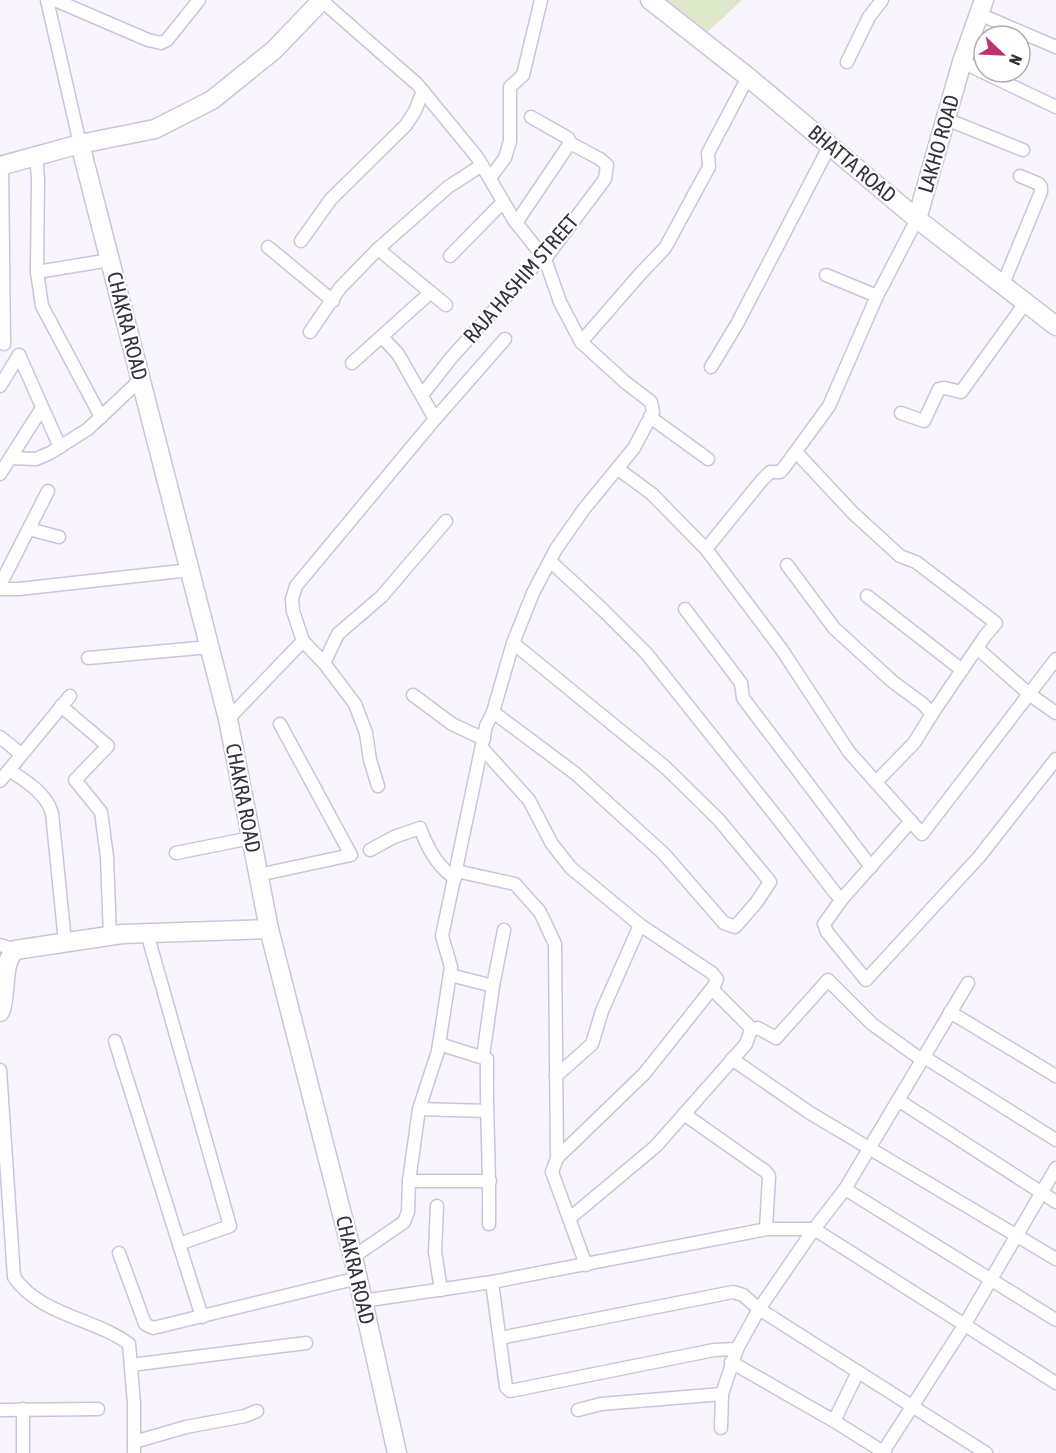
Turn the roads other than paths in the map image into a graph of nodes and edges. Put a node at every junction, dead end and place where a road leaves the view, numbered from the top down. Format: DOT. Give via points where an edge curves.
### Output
graph roads {
  1 [pos="47,0"];
  2 [pos="55,0"];
  3 [pos="199,0"];
  4 [pos="322,0"];
  5 [pos="541,0"];
  6 [pos="650,0"];
  7 [pos="882,0"];
  8 [pos="981,7"];
  9 [pos="1056,47"];
  10 [pos="847,62"];
  11 [pos="962,62"];
  12 [pos="748,77"];
  13 [pos="423,91"];
  14 [pos="1056,107"];
  15 [pos="531,117"];
  16 [pos="946,119"];
  17 [pos="570,143"];
  18 [pos="80,144"];
  19 [pos="830,144"];
  20 [pos="1023,150"];
  21 [pos="36,156"];
  22 [pos="482,165"];
  23 [pos="1,166"];
  24 [pos="1020,176"];
  25 [pos="490,178"];
  26 [pos="503,202"];
  27 [pos="917,219"];
  28 [pos="516,223"];
  29 [pos="301,240"];
  30 [pos="267,247"];
  31 [pos="378,249"];
  32 [pos="450,256"];
  33 [pos="544,259"];
  34 [pos="110,260"];
  35 [pos="37,272"];
  36 [pos="826,275"];
  37 [pos="1003,284"];
  38 [pos="431,292"];
  39 [pos="877,296"];
  40 [pos="333,301"];
  41 [pos="1026,302"];
  42 [pos="446,305"];
  43 [pos="1056,326"];
  44 [pos="310,332"];
  45 [pos="382,337"];
  46 [pos="506,339"];
  47 [pos="581,342"];
  48 [pos="4,344"];
  49 [pos="352,363"];
  50 [pos="711,368"];
  51 [pos="141,379"];
  52 [pos="0,386"];
  53 [pos="422,395"];
  54 [pos="42,408"];
  55 [pos="902,413"];
  56 [pos="101,417"];
  57 [pos="650,417"];
  58 [pos="435,419"];
  59 [pos="60,447"];
  60 [pos="796,452"];
  61 [pos="11,458"];
  62 [pos="708,459"];
  63 [pos="618,469"];
  64 [pos="0,474"];
  65 [pos="48,491"];
  66 [pos="446,521"];
  67 [pos="28,529"];
  68 [pos="59,537"];
  69 [pos="706,549"];
  70 [pos="550,561"];
  71 [pos="787,565"];
  72 [pos="190,570"];
  73 [pos="0,587"];
  74 [pos="867,596"];
  75 [pos="686,609"];
  76 [pos="303,641"];
  77 [pos="513,643"];
  78 [pos="210,647"];
  79 [pos="977,648"];
  80 [pos="88,658"];
  81 [pos="1056,659"];
  82 [pos="324,663"];
  83 [pos="962,670"];
  84 [pos="1029,694"];
  85 [pos="413,695"];
  86 [pos="70,696"];
  87 [pos="61,706"];
  88 [pos="493,711"];
  89 [pos="1056,713"];
  90 [pos="932,714"];
  91 [pos="228,719"];
  92 [pos="280,724"];
  93 [pos="0,737"];
  94 [pos="483,744"];
  95 [pos="21,754"];
  96 [pos="1056,759"];
  97 [pos="9,770"];
  98 [pos="0,781"];
  99 [pos="876,782"];
  100 [pos="378,786"];
  101 [pos="911,821"];
  102 [pos="251,838"];
  103 [pos="370,850"];
  104 [pos="176,853"];
  105 [pos="871,867"];
  106 [pos="455,874"];
  107 [pos="258,875"];
  108 [pos="842,899"];
  109 [pos="640,925"];
  110 [pos="268,929"];
  111 [pos="504,930"];
  112 [pos="147,933"];
  113 [pos="110,936"];
  114 [pos="65,942"];
  115 [pos="8,948"];
  116 [pos="450,975"];
  117 [pos="968,983"];
  118 [pos="493,986"];
  119 [pos="711,989"];
  120 [pos="0,1012"];
  121 [pos="950,1012"];
  122 [pos="751,1030"];
  123 [pos="115,1041"];
  124 [pos="439,1044"];
  125 [pos="483,1056"];
  126 [pos="923,1058"];
  127 [pos="732,1059"];
  128 [pos="0,1070"];
  129 [pos="556,1076"];
  130 [pos="1056,1076"];
  131 [pos="898,1100"];
  132 [pos="419,1109"];
  133 [pos="486,1111"];
  134 [pos="684,1114"];
  135 [pos="1056,1140"];
  136 [pos="871,1148"];
  137 [pos="557,1158"];
  138 [pos="1056,1168"];
  139 [pos="409,1181"];
  140 [pos="490,1181"];
  141 [pos="845,1188"];
  142 [pos="1042,1193"];
  143 [pos="1056,1202"];
  144 [pos="437,1206"];
  145 [pos="570,1218"];
  146 [pos="489,1224"];
  147 [pos="766,1229"];
  148 [pos="814,1229"];
  149 [pos="1017,1235"];
  150 [pos="179,1244"];
  151 [pos="119,1253"];
  152 [pos="353,1257"];
  153 [pos="1056,1259"];
  154 [pos="586,1265"];
  155 [pos="358,1278"];
  156 [pos="991,1279"];
  157 [pos="492,1282"];
  158 [pos="441,1290"];
  159 [pos="362,1301"];
  160 [pos="759,1309"];
  161 [pos="202,1317"];
  162 [pos="1056,1320"];
  163 [pos="965,1324"];
  164 [pos="500,1338"];
  165 [pos="306,1343"];
  166 [pos="736,1349"];
  167 [pos="731,1362"];
  168 [pos="131,1365"];
  169 [pos="858,1372"];
  170 [pos="1056,1383"];
  171 [pos="722,1394"];
  172 [pos="912,1407"];
  173 [pos="23,1409"];
  174 [pos="98,1409"];
  175 [pos="0,1410"];
  176 [pos="578,1410"];
  177 [pos="257,1411"];
  178 [pos="834,1421"];
  179 [pos="721,1428"];
  180 [pos="134,1448"];
  181 [pos="884,1452"];
  182 [pos="21,1453"];
  183 [pos="397,1453"];
  184 [pos="986,1453"];
  1 -- 18 [label="street"];
  2 -- 3 [label="street" via="161,43"];
  4 -- 13 [label="street"];
  4 -- 18 [label="main road" via="274,50 212,100 155,129"];
  5 -- 25 [label="street" via="523,75 510,87 510,141 505,158"];
  6 -- 12 [label="main road, BHATTA ROAD"];
  7 -- 10 [label="street"];
  8 -- 9 [label="street"];
  8 -- 11 [label="main road, LAKHO ROAD"];
  11 -- 14 [label="street"];
  11 -- 16 [label="main road, LAKHO ROAD"];
  12 -- 19 [label="main road, BHATTA ROAD"];
  12 -- 47 [label="street" via="708,153 709,167 665,248"];
  13 -- 22 [label="street"];
  13 -- 29 [label="street" via="406,125 331,199"];
  15 -- 17 [label="street" via="568,138"];
  16 -- 20 [label="street"];
  16 -- 27 [label="main road, LAKHO ROAD"];
  17 -- 28 [label="street"];
  17 -- 33 [label="street, RAJA HASHIM STREET" via="607,165 605,179"];
  18 -- 21 [label="main road"];
  18 -- 34 [label="main road, CHAKRA ROAD"];
  19 -- 27 [label="main road, BHATTA ROAD"];
  19 -- 50 [label="street"];
  21 -- 23 [label="main road"];
  21 -- 35 [label="street"];
  22 -- 25 [label="street"];
  22 -- 31 [label="street" via="448,187"];
  23 -- 48 [label="street"];
  24 -- 37 [label="street" via="1039,184 1041,192"];
  25 -- 26 [label="street"];
  26 -- 28 [label="street"];
  26 -- 32 [label="street"];
  27 -- 37 [label="main road, BHATTA ROAD"];
  27 -- 39 [label="street"];
  28 -- 33 [label="street"];
  30 -- 40 [label="street"];
  31 -- 38 [label="street"];
  31 -- 40 [label="street"];
  33 -- 47 [label="street"];
  33 -- 53 [label="street, RAJA HASHIM STREET" via="504,298"];
  34 -- 35 [label="street"];
  34 -- 51 [label="main road, CHAKRA ROAD"];
  35 -- 56 [label="street" via="42,306"];
  36 -- 39 [label="street"];
  37 -- 41 [label="main road, BHATTA ROAD"];
  38 -- 42 [label="street"];
  38 -- 45 [label="street"];
  39 -- 60 [label="street" via="829,406"];
  40 -- 44 [label="street"];
  41 -- 43 [label="main road, BHATTA ROAD"];
  41 -- 55 [label="street" via="961,392 939,389 924,421"];
  45 -- 49 [label="street"];
  45 -- 53 [label="street" via="398,354"];
  46 -- 58 [label="street"];
  47 -- 57 [label="street" via="651,402"];
  51 -- 56 [label="street"];
  51 -- 72 [label="main road, CHAKRA ROAD"];
  52 -- 54 [label="street" via="19,356"];
  53 -- 58 [label="street"];
  54 -- 59 [label="street"];
  54 -- 61 [label="street"];
  56 -- 59 [label="street"];
  57 -- 62 [label="street"];
  57 -- 63 [label="street"];
  58 -- 76 [label="street" via="296,585 292,611"];
  59 -- 61 [label="street" via="36,459"];
  60 -- 69 [label="street" via="780,472 770,472 762,480"];
  60 -- 79 [label="street" via="900,556 916,562 996,623"];
  61 -- 64 [label="street"];
  63 -- 69 [label="street" via="652,494"];
  63 -- 70 [label="street" via="584,509"];
  65 -- 67 [label="street"];
  66 -- 82 [label="street" via="382,596 338,634"];
  67 -- 68 [label="street"];
  67 -- 73 [label="street"];
  69 -- 99 [label="street" via="782,650 849,752"];
  70 -- 77 [label="street" via="532,593"];
  70 -- 108 [label="street" via="646,653"];
  71 -- 90 [label="street" via="834,628"];
  72 -- 73 [label="street" via="19,589"];
  72 -- 78 [label="main road, CHAKRA ROAD"];
  74 -- 83 [label="street"];
  75 -- 105 [label="street" via="741,683 743,698"];
  76 -- 82 [label="street"];
  76 -- 91 [label="street"];
  77 -- 88 [label="street"];
  77 -- 88 [label="street" via="681,782 767,878 770,882 765,891 735,927 724,923 655,846 576,774"];
  78 -- 80 [label="street"];
  78 -- 91 [label="main road, CHAKRA ROAD"];
  79 -- 83 [label="street"];
  79 -- 84 [label="street"];
  81 -- 84 [label="street"];
  82 -- 100 [label="street" via="355,704"];
  83 -- 90 [label="street"];
  84 -- 89 [label="street"];
  84 -- 101 [label="street" via="922,834"];
  85 -- 94 [label="street"];
  86 -- 87 [label="street"];
  87 -- 95 [label="street"];
  87 -- 113 [label="street" via="108,746 75,780 101,812"];
  88 -- 94 [label="street"];
  90 -- 99 [label="street" via="914,743"];
  91 -- 102 [label="main road, CHAKRA ROAD"];
  92 -- 107 [label="street" via="351,855"];
  93 -- 95 [label="street"];
  94 -- 106 [label="street"];
  94 -- 109 [label="street" via="529,800 552,844 571,868"];
  95 -- 97 [label="street"];
  96 -- 108 [label="street" via="979,857 866,980 824,924"];
  97 -- 98 [label="street"];
  97 -- 114 [label="street" via="49,802"];
  99 -- 101 [label="street"];
  101 -- 105 [label="street"];
  102 -- 104 [label="street"];
  102 -- 107 [label="main road, CHAKRA ROAD"];
  103 -- 106 [label="street" via="420,828 446,873"];
  105 -- 108 [label="street"];
  106 -- 116 [label="street" via="442,936"];
  106 -- 129 [label="street" via="515,884 540,912 555,944"];
  107 -- 110 [label="main road, CHAKRA ROAD"];
  109 -- 119 [label="street" via="712,973 717,979"];
  109 -- 129 [label="street" via="602,1011 595,1039"];
  110 -- 112 [label="main road"];
  110 -- 152 [label="main road, CHAKRA ROAD"];
  111 -- 118 [label="street"];
  112 -- 113 [label="main road"];
  112 -- 150 [label="street" via="230,1226"];
  113 -- 114 [label="main road"];
  114 -- 115 [label="main road"];
  115 -- 120 [label="main road"];
  116 -- 118 [label="street"];
  116 -- 124 [label="street"];
  117 -- 121 [label="street"];
  118 -- 125 [label="street"];
  119 -- 122 [label="street"];
  119 -- 137 [label="street" via="644,1074"];
  121 -- 126 [label="street"];
  121 -- 130 [label="street"];
  122 -- 126 [label="street" via="758,1028 776,1038 828,981 872,1024"];
  122 -- 127 [label="street" via="746,1044"];
  123 -- 150 [label="street"];
  124 -- 125 [label="street"];
  124 -- 132 [label="street"];
  125 -- 133 [label="street" via="487,1059"];
  126 -- 131 [label="street"];
  126 -- 135 [label="street"];
  127 -- 134 [label="street"];
  127 -- 136 [label="street" via="810,1113"];
  128 -- 168 [label="street" via="14,1277 54,1309 129,1344"];
  129 -- 137 [label="street"];
  131 -- 136 [label="street"];
  131 -- 142 [label="street"];
  132 -- 133 [label="street"];
  132 -- 139 [label="street"];
  133 -- 140 [label="street"];
  134 -- 145 [label="street" via="656,1146"];
  134 -- 147 [label="street" via="769,1176"];
  136 -- 141 [label="street"];
  136 -- 149 [label="street"];
  137 -- 145 [label="street" via="552,1172"];
  138 -- 142 [label="street"];
  139 -- 140 [label="street"];
  139 -- 152 [label="street" via="404,1222"];
  140 -- 146 [label="street"];
  141 -- 148 [label="street"];
  141 -- 156 [label="street"];
  142 -- 143 [label="street"];
  142 -- 149 [label="street"];
  144 -- 158 [label="street" via="435,1252"];
  145 -- 154 [label="street"];
  147 -- 148 [label="street"];
  147 -- 154 [label="street"];
  148 -- 160 [label="street"];
  148 -- 163 [label="street"];
  149 -- 153 [label="street"];
  149 -- 156 [label="street"];
  150 -- 161 [label="street"];
  151 -- 161 [label="street" via="148,1327"];
  152 -- 155 [label="main road, CHAKRA ROAD"];
  154 -- 157 [label="street"];
  155 -- 159 [label="main road, CHAKRA ROAD"];
  155 -- 161 [label="street"];
  156 -- 162 [label="street"];
  156 -- 163 [label="street"];
  157 -- 158 [label="street"];
  157 -- 164 [label="street"];
  158 -- 159 [label="street"];
  159 -- 183 [label="main road, CHAKRA ROAD"];
  160 -- 164 [label="street" via="744,1295 734,1292"];
  160 -- 166 [label="street"];
  160 -- 169 [label="street"];
  163 -- 170 [label="street"];
  163 -- 172 [label="street"];
  164 -- 166 [label="street" via="506,1387 510,1391 714,1350"];
  165 -- 168 [label="street"];
  166 -- 167 [label="street"];
  167 -- 171 [label="street"];
  167 -- 178 [label="street"];
  168 -- 180 [label="street"];
  169 -- 172 [label="street"];
  169 -- 178 [label="street"];
  171 -- 176 [label="street" via="601,1404"];
  171 -- 179 [label="street"];
  172 -- 181 [label="street"];
  172 -- 184 [label="street"];
  173 -- 174 [label="street"];
  173 -- 175 [label="street"];
  173 -- 182 [label="street"];
  177 -- 180 [label="street" via="186,1427"];
  178 -- 181 [label="street"];
}
